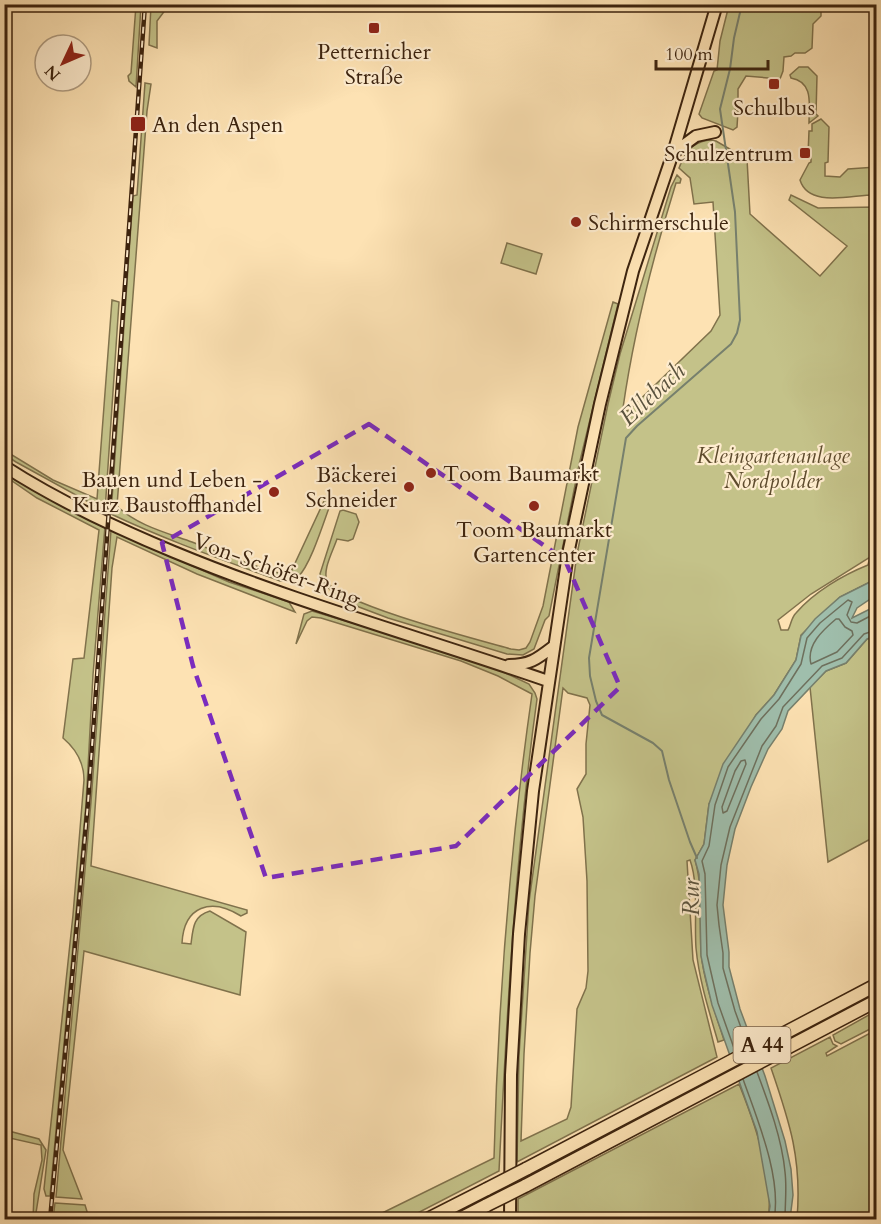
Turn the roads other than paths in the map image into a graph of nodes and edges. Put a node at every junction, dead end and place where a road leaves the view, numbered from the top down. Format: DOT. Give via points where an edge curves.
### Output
graph roads {
  1 [pos="717,4"];
  2 [pos="714,132"];
  3 [pos="673,153"];
  4 [pos="4,466"];
  5 [pos="554,646"];
  6 [pos="504,665"];
  7 [pos="548,681"];
  8 [pos="876,985"];
  9 [pos="876,1001"];
  10 [pos="426,1220"];
  11 [pos="458,1220"];
  12 [pos="510,1220"];
  1 -- 3 [label="main road"];
  2 -- 3 [label="main road" via="696,136"];
  3 -- 5 [label="main road" via="633,271 600,404 568,554"];
  4 -- 6 [label="main road, Von-Schöfer-Ring" via="108,523 211,567 303,602"];
  5 -- 6 [label="main road" via="524,665"];
  5 -- 7 [label="main road"];
  6 -- 7 [label="main road, Von-Schöfer-Ring"];
  7 -- 12 [label="main road" via="519,934 511,1075"];
  8 -- 10 [label="highway, A 44, bridge"];
  9 -- 11 [label="highway, A 44, bridge"];
}
